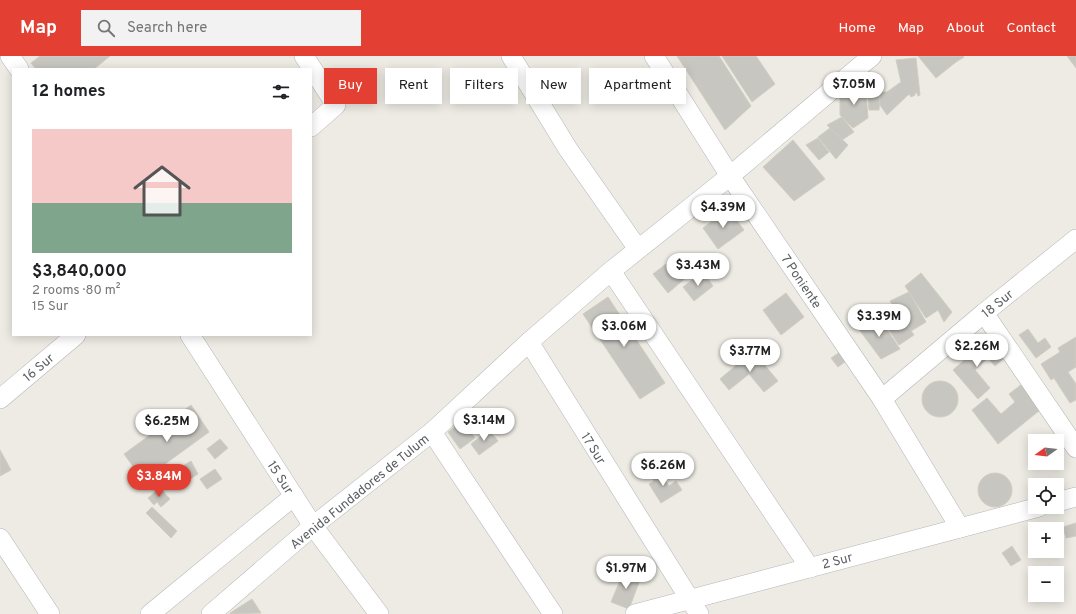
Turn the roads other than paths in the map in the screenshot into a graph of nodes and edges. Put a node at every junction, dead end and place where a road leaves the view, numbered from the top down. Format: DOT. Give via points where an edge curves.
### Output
graph roads {
  1 [pos="10,56"];
  2 [pos="304,56"];
  3 [pos="511,56"];
  4 [pos="654,56"];
  5 [pos="872,56"];
  6 [pos="18,68"];
  7 [pos="312,68"];
  8 [pos="312,68"];
  9 [pos="312,126"];
  10 [pos="730,176"];
  11 [pos="1076,239"];
  12 [pos="638,249"];
  13 [pos="612,271"];
  14 [pos="984,313"];
  15 [pos="75,336"];
  16 [pos="191,336"];
  17 [pos="529,342"];
  18 [pos="0,399"];
  19 [pos="882,399"];
  20 [pos="432,432"];
  21 [pos="1076,448"];
  22 [pos="294,496"];
  23 [pos="1076,497"];
  24 [pos="1064,500"];
  25 [pos="1028,510"];
  26 [pos="313,526"];
  27 [pos="960,528"];
  28 [pos="0,538"];
  29 [pos="810,568"];
  30 [pos="693,607"];
  31 [pos="50,614"];
  32 [pos="150,614"];
  33 [pos="211,614"];
  34 [pos="379,614"];
  35 [pos="553,614"];
  36 [pos="635,614"];
  1 -- 6 [label="street"];
  2 -- 7 [label="street"];
  3 -- 12 [label="street" via="568,149"];
  4 -- 10 [label="street, 7 Poniente"];
  5 -- 10 [label="street, Avenida Fundadores de Tulum"];
  8 -- 9 [label="street" via="336,105"];
  10 -- 12 [label="street, Avenida Fundadores de Tulum"];
  10 -- 19 [label="street, 7 Poniente"];
  11 -- 14 [label="street, 18 Sur"];
  12 -- 13 [label="street, Avenida Fundadores de Tulum"];
  13 -- 17 [label="street, Avenida Fundadores de Tulum"];
  13 -- 29 [label="street"];
  14 -- 19 [label="street, 18 Sur"];
  14 -- 21 [label="street"];
  15 -- 18 [label="street, 16 Sur"];
  16 -- 22 [label="street, 15 Sur"];
  17 -- 20 [label="street, Avenida Fundadores de Tulum"];
  17 -- 30 [label="street, 17 Sur"];
  19 -- 27 [label="street, 7 Poniente"];
  20 -- 26 [label="street, Avenida Fundadores de Tulum"];
  20 -- 35 [label="street"];
  22 -- 26 [label="street, 15 Sur"];
  22 -- 32 [label="street"];
  23 -- 24 [label="street"];
  25 -- 27 [label="street, 2 Sur"];
  26 -- 33 [label="street, Avenida Fundadores de Tulum"];
  26 -- 34 [label="street, 15 Sur"];
  27 -- 29 [label="street, 2 Sur"];
  28 -- 31 [label="street"];
  29 -- 30 [label="street, 2 Sur"];
  30 -- 36 [label="street, 2 Sur"];
}
